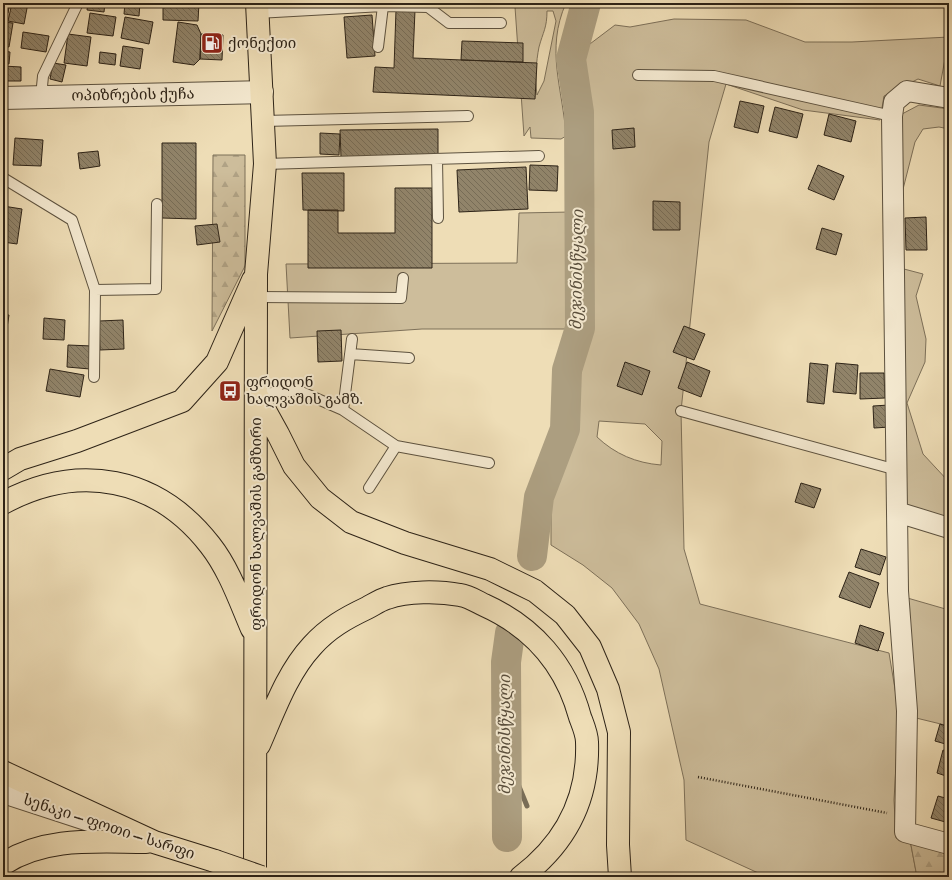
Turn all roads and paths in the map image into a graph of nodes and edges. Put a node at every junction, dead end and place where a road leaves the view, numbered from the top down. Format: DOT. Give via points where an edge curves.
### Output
graph roads {
  1 [pos="78,3"];
  2 [pos="383,6"];
  3 [pos="298,7"];
  4 [pos="257,8"];
  5 [pos="501,23"];
  6 [pos="378,47"];
  7 [pos="638,75"];
  8 [pos="262,92"];
  9 [pos="3,98"];
  10 [pos="41,98"];
  11 [pos="949,98"];
  12 [pos="468,116"];
  13 [pos="892,116"];
  14 [pos="264,121"];
  15 [pos="538,156"];
  16 [pos="437,159"];
  17 [pos="265,164"];
  18 [pos="3,178"];
  19 [pos="157,204"];
  20 [pos="438,218"];
  21 [pos="256,274"];
  22 [pos="402,278"];
  23 [pos="95,290"];
  24 [pos="257,297"];
  25 [pos="352,339"];
  26 [pos="350,354"];
  27 [pos="409,358"];
  28 [pos="94,377"];
  29 [pos="256,395"];
  30 [pos="343,410"];
  31 [pos="681,411"];
  32 [pos="396,446"];
  33 [pos="489,463"];
  34 [pos="3,469"];
  35 [pos="896,470"];
  36 [pos="369,488"];
  37 [pos="3,503"];
  38 [pos="897,512"];
  39 [pos="949,528"];
  40 [pos="256,638"];
  41 [pos="256,753"];
  42 [pos="3,772"];
  43 [pos="698,777"];
  44 [pos="3,793"];
  45 [pos="905,832"];
  46 [pos="154,842"];
  47 [pos="949,844"];
  48 [pos="3,864"];
  49 [pos="255,877"];
  50 [pos="261,877"];
  51 [pos="521,877"];
  52 [pos="620,877"];
  1 -- 10 [label="lane" via="43,76"];
  2 -- 3 [label="lane"];
  2 -- 5 [label="lane" via="428,7 449,23"];
  2 -- 6 [label="lane"];
  3 -- 4 [label="lane"];
  4 -- 8 [label="highway, ფრიდონ ხალვაშის გამზირი"];
  7 -- 13 [label="lane" via="714,76"];
  8 -- 10 [label="street, ოპიზრების ქუჩა"];
  8 -- 14 [label="highway, ფრიდონ ხალვაშის გამზირი"];
  9 -- 10 [label="street, ოპიზრების ქუჩა"];
  11 -- 13 [label="street" via="907,91 894,102"];
  12 -- 14 [label="lane"];
  13 -- 35 [label="street"];
  14 -- 17 [label="highway, ფრიდონ ხალვაშის გამზირი"];
  15 -- 16 [label="lane"];
  16 -- 17 [label="lane"];
  16 -- 20 [label="lane"];
  17 -- 21 [label="highway, ფრიდონ ხალვაშის გამზირი"];
  18 -- 23 [label="lane" via="72,220"];
  19 -- 23 [label="lane" via="156,289"];
  21 -- 24 [label="highway, ფრიდონ ხალვაშის გამზირი"];
  21 -- 34 [label="highway" via="217,362 182,401 77,442 20,459"];
  22 -- 24 [label="lane" via="401,298"];
  23 -- 28 [label="lane"];
  24 -- 29 [label="highway, ფრიდონ ხალვაშის გამზირი"];
  25 -- 26 [label="lane"];
  26 -- 27 [label="lane"];
  26 -- 30 [label="lane"];
  29 -- 30 [label="lane" via="297,390"];
  29 -- 40 [label="highway, ფრიდონ ხალვაშის გამზირი"];
  29 -- 52 [label="highway" via="294,466 320,498 351,522 405,543 490,569 535,591 565,615 590,647 608,688 619,732"];
  30 -- 32 [label="lane"];
  31 -- 35 [label="lane"];
  32 -- 33 [label="lane"];
  32 -- 36 [label="lane"];
  35 -- 38 [label="street"];
  37 -- 40 [label="highway" via="36,488 82,480 129,487 160,499 187,518 211,546 232,582"];
  38 -- 39 [label="street"];
  38 -- 45 [label="street" via="898,591 907,711"];
  40 -- 41 [label="highway, ფრიდონ ხალვაშის გამზირი"];
  41 -- 49 [label="highway, ფრიდონ ხალვაშის გამზირი"];
  41 -- 51 [label="highway" via="296,668 311,647 341,620 388,598 427,592 462,595 499,611 529,632 557,662 575,697 587,741 583,792 569,826 541,862"];
  42 -- 46 [label="highway"];
  43 -- 45 [label="path" via="891,814"];
  44 -- 46 [label="street, სენაკი — ფოთი — სარფი"];
  45 -- 47 [label="street"];
  46 -- 48 [label="highway" via="88,841 40,847"];
  46 -- 50 [label="highway, სენაკი — ფოთი — სარფი, bridge"];
}
